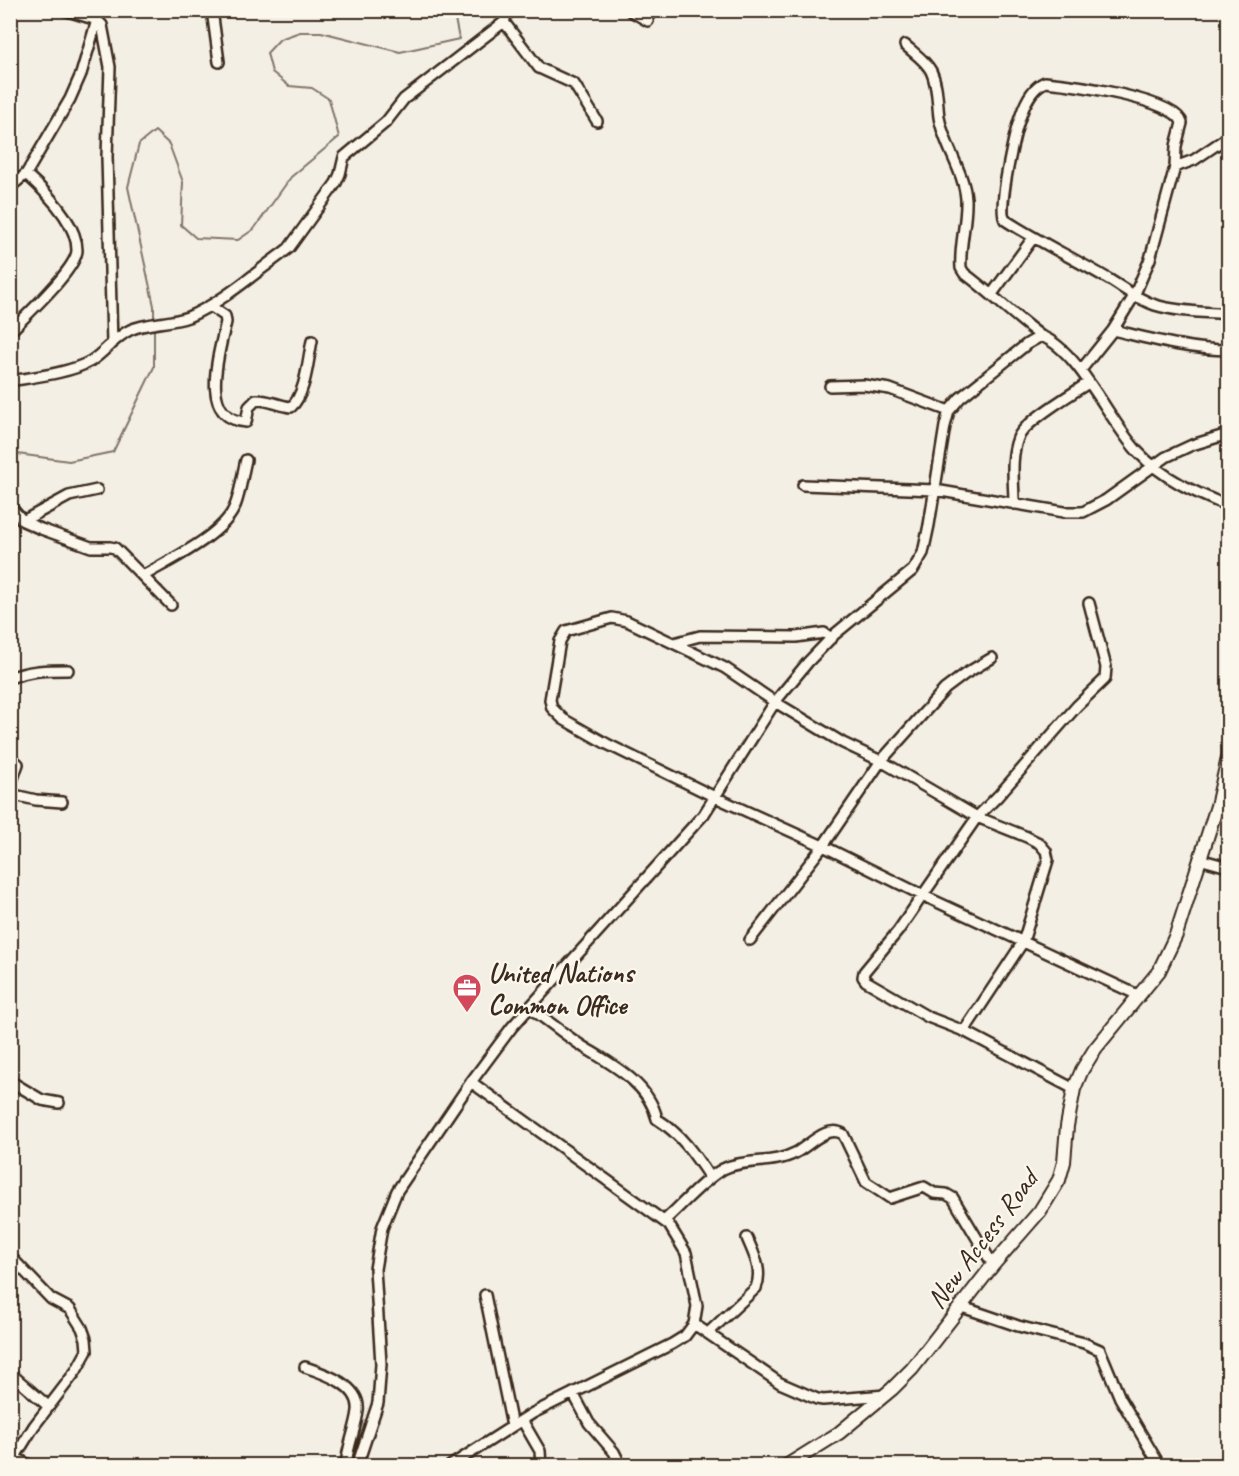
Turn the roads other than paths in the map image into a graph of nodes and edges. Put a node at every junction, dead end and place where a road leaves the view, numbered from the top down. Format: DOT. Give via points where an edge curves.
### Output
graph roads {
  1 [pos="64,10"];
  2 [pos="212,10"];
  3 [pos="508,10"];
  4 [pos="629,10"];
  5 [pos="97,15"];
  6 [pos="648,21"];
  7 [pos="504,22"];
  8 [pos="905,45"];
  9 [pos="219,62"];
  10 [pos="597,121"];
  11 [pos="1228,137"];
  12 [pos="1175,167"];
  13 [pos="26,174"];
  14 [pos="10,187"];
  15 [pos="1033,238"];
  16 [pos="992,294"];
  17 [pos="1134,296"];
  18 [pos="210,306"];
  19 [pos="1228,314"];
  20 [pos="1113,330"];
  21 [pos="10,332"];
  22 [pos="1041,336"];
  23 [pos="312,341"];
  24 [pos="112,344"];
  25 [pos="1228,350"];
  26 [pos="1082,370"];
  27 [pos="10,381"];
  28 [pos="1088,383"];
  29 [pos="830,386"];
  30 [pos="949,411"];
  31 [pos="1228,434"];
  32 [pos="246,460"];
  33 [pos="1153,465"];
  34 [pos="803,485"];
  35 [pos="97,490"];
  36 [pos="935,490"];
  37 [pos="1014,504"];
  38 [pos="10,506"];
  39 [pos="1228,506"];
  40 [pos="23,521"];
  41 [pos="143,576"];
  42 [pos="1089,603"];
  43 [pos="171,605"];
  44 [pos="832,638"];
  45 [pos="674,643"];
  46 [pos="992,658"];
  47 [pos="68,670"];
  48 [pos="10,678"];
  49 [pos="775,702"];
  50 [pos="10,757"];
  51 [pos="1228,758"];
  52 [pos="881,761"];
  53 [pos="10,787"];
  54 [pos="10,794"];
  55 [pos="715,797"];
  56 [pos="62,802"];
  57 [pos="977,817"];
  58 [pos="823,846"];
  59 [pos="1199,859"];
  60 [pos="1228,867"];
  61 [pos="922,895"];
  62 [pos="750,940"];
  63 [pos="1023,942"];
  64 [pos="1140,996"];
  65 [pos="529,1007"];
  66 [pos="964,1031"];
  67 [pos="10,1081"];
  68 [pos="471,1082"];
  69 [pos="1074,1089"];
  70 [pos="59,1103"];
  71 [pos="710,1178"];
  72 [pos="664,1221"];
  73 [pos="747,1238"];
  74 [pos="10,1256"];
  75 [pos="993,1265"];
  76 [pos="485,1295"];
  77 [pos="962,1307"];
  78 [pos="694,1324"];
  79 [pos="708,1333"];
  80 [pos="305,1367"];
  81 [pos="10,1372"];
  82 [pos="573,1393"];
  83 [pos="886,1395"];
  84 [pos="48,1406"];
  85 [pos="522,1420"];
  86 [pos="512,1426"];
  87 [pos="12,1461"];
  88 [pos="31,1466"];
  89 [pos="346,1466"];
  90 [pos="357,1466"];
  91 [pos="450,1466"];
  92 [pos="541,1466"];
  93 [pos="621,1466"];
  94 [pos="786,1466"];
  95 [pos="1160,1466"];
  1 -- 5 [label="street"];
  2 -- 9 [label="street"];
  3 -- 7 [label="street"];
  4 -- 6 [label="street"];
  5 -- 13 [label="street" via="70,99"];
  5 -- 24 [label="street" via="110,68 107,158"];
  7 -- 10 [label="street" via="539,68 574,84"];
  7 -- 18 [label="street" via="404,99 386,122 344,157 336,183 289,248"];
  8 -- 16 [label="street" via="932,72 939,120 965,184 961,268"];
  11 -- 12 [label="street" via="1194,160"];
  12 -- 15 [label="street" via="1182,123 1179,116 1122,94 1061,83 1041,84 1021,113 1002,209 1005,220"];
  12 -- 17 [label="street" via="1150,259"];
  13 -- 14 [label="street"];
  13 -- 21 [label="street" via="45,192 71,228 77,250 72,265"];
  15 -- 16 [label="street"];
  15 -- 17 [label="street"];
  16 -- 22 [label="street"];
  17 -- 19 [label="street" via="1156,305"];
  17 -- 20 [label="street"];
  18 -- 23 [label="street" via="225,316 226,322 216,371 216,398 226,414 242,422 246,422 249,406 256,400 291,407 297,402"];
  18 -- 24 [label="street" via="164,324 128,330"];
  20 -- 25 [label="street"];
  20 -- 26 [label="street"];
  22 -- 26 [label="street" via="1056,344"];
  22 -- 30 [label="street" via="960,398"];
  24 -- 27 [label="street" via="80,366"];
  26 -- 28 [label="street"];
  28 -- 33 [label="street" via="1138,452"];
  28 -- 37 [label="street" via="1019,435 1014,458"];
  29 -- 30 [label="street" via="890,388"];
  30 -- 36 [label="street"];
  31 -- 33 [label="street" via="1179,451"];
  32 -- 41 [label="street" via="228,521"];
  33 -- 37 [label="street" via="1083,512"];
  33 -- 39 [label="street" via="1194,492"];
  34 -- 36 [label="street"];
  35 -- 40 [label="street" via="69,496"];
  36 -- 37 [label="street"];
  36 -- 44 [label="street" via="922,553 913,570"];
  38 -- 40 [label="street"];
  40 -- 41 [label="street" via="91,547 115,548"];
  41 -- 43 [label="street"];
  42 -- 57 [label="street" via="1106,667 1105,680"];
  44 -- 45 [label="street" via="824,633 796,637 700,636"];
  44 -- 49 [label="street"];
  45 -- 49 [label="street" via="725,668"];
  45 -- 55 [label="street" via="612,618 566,631 560,641 552,708 563,719 607,744"];
  46 -- 52 [label="street" via="945,689"];
  47 -- 48 [label="street" via="40,670"];
  49 -- 52 [label="street"];
  49 -- 55 [label="street"];
  50 -- 53 [label="street" via="18,764"];
  51 -- 59 [label="main road, New Access Road"];
  52 -- 57 [label="street"];
  52 -- 58 [label="street"];
  54 -- 56 [label="street"];
  55 -- 58 [label="street"];
  55 -- 65 [label="street" via="690,831"];
  57 -- 61 [label="street"];
  57 -- 63 [label="street" via="1027,837 1046,851 1048,860"];
  58 -- 61 [label="street"];
  58 -- 62 [label="street"];
  59 -- 60 [label="street"];
  59 -- 64 [label="main road, New Access Road" via="1176,935 1159,971"];
  61 -- 63 [label="street"];
  61 -- 66 [label="street" via="863,977 928,1017"];
  63 -- 64 [label="street"];
  63 -- 66 [label="street"];
  64 -- 69 [label="main road, New Access Road" via="1095,1049"];
  65 -- 68 [label="street"];
  65 -- 71 [label="street" via="625,1072 654,1106 657,1119 672,1128"];
  66 -- 69 [label="street"];
  67 -- 70 [label="street" via="42,1100"];
  68 -- 72 [label="street"];
  68 -- 90 [label="street" via="397,1191 382,1228 375,1269 381,1364 378,1402"];
  69 -- 75 [label="main road, New Access Road" via="1059,1180 1040,1211"];
  71 -- 72 [label="street"];
  71 -- 75 [label="street" via="730,1166 794,1154 824,1134 838,1130 866,1182 890,1198 924,1187 953,1198"];
  72 -- 78 [label="street" via="686,1253 697,1306"];
  73 -- 79 [label="street" via="759,1268 756,1288"];
  74 -- 84 [label="street" via="51,1299 70,1310 86,1339 87,1351 76,1371"];
  75 -- 77 [label="main road, New Access Road"];
  76 -- 86 [label="street"];
  77 -- 83 [label="main road, New Access Road"];
  77 -- 95 [label="street" via="1100,1350 1120,1398"];
  78 -- 79 [label="street"];
  78 -- 82 [label="street" via="672,1344"];
  79 -- 83 [label="street" via="780,1383 817,1399"];
  80 -- 89 [label="street" via="338,1379 357,1400"];
  81 -- 84 [label="street"];
  82 -- 85 [label="street"];
  82 -- 93 [label="street"];
  83 -- 94 [label="main road, New Access Road"];
  84 -- 87 [label="street"];
  85 -- 86 [label="street"];
  85 -- 92 [label="street" via="540,1451"];
  86 -- 91 [label="street"];
  87 -- 88 [label="street"];
}
